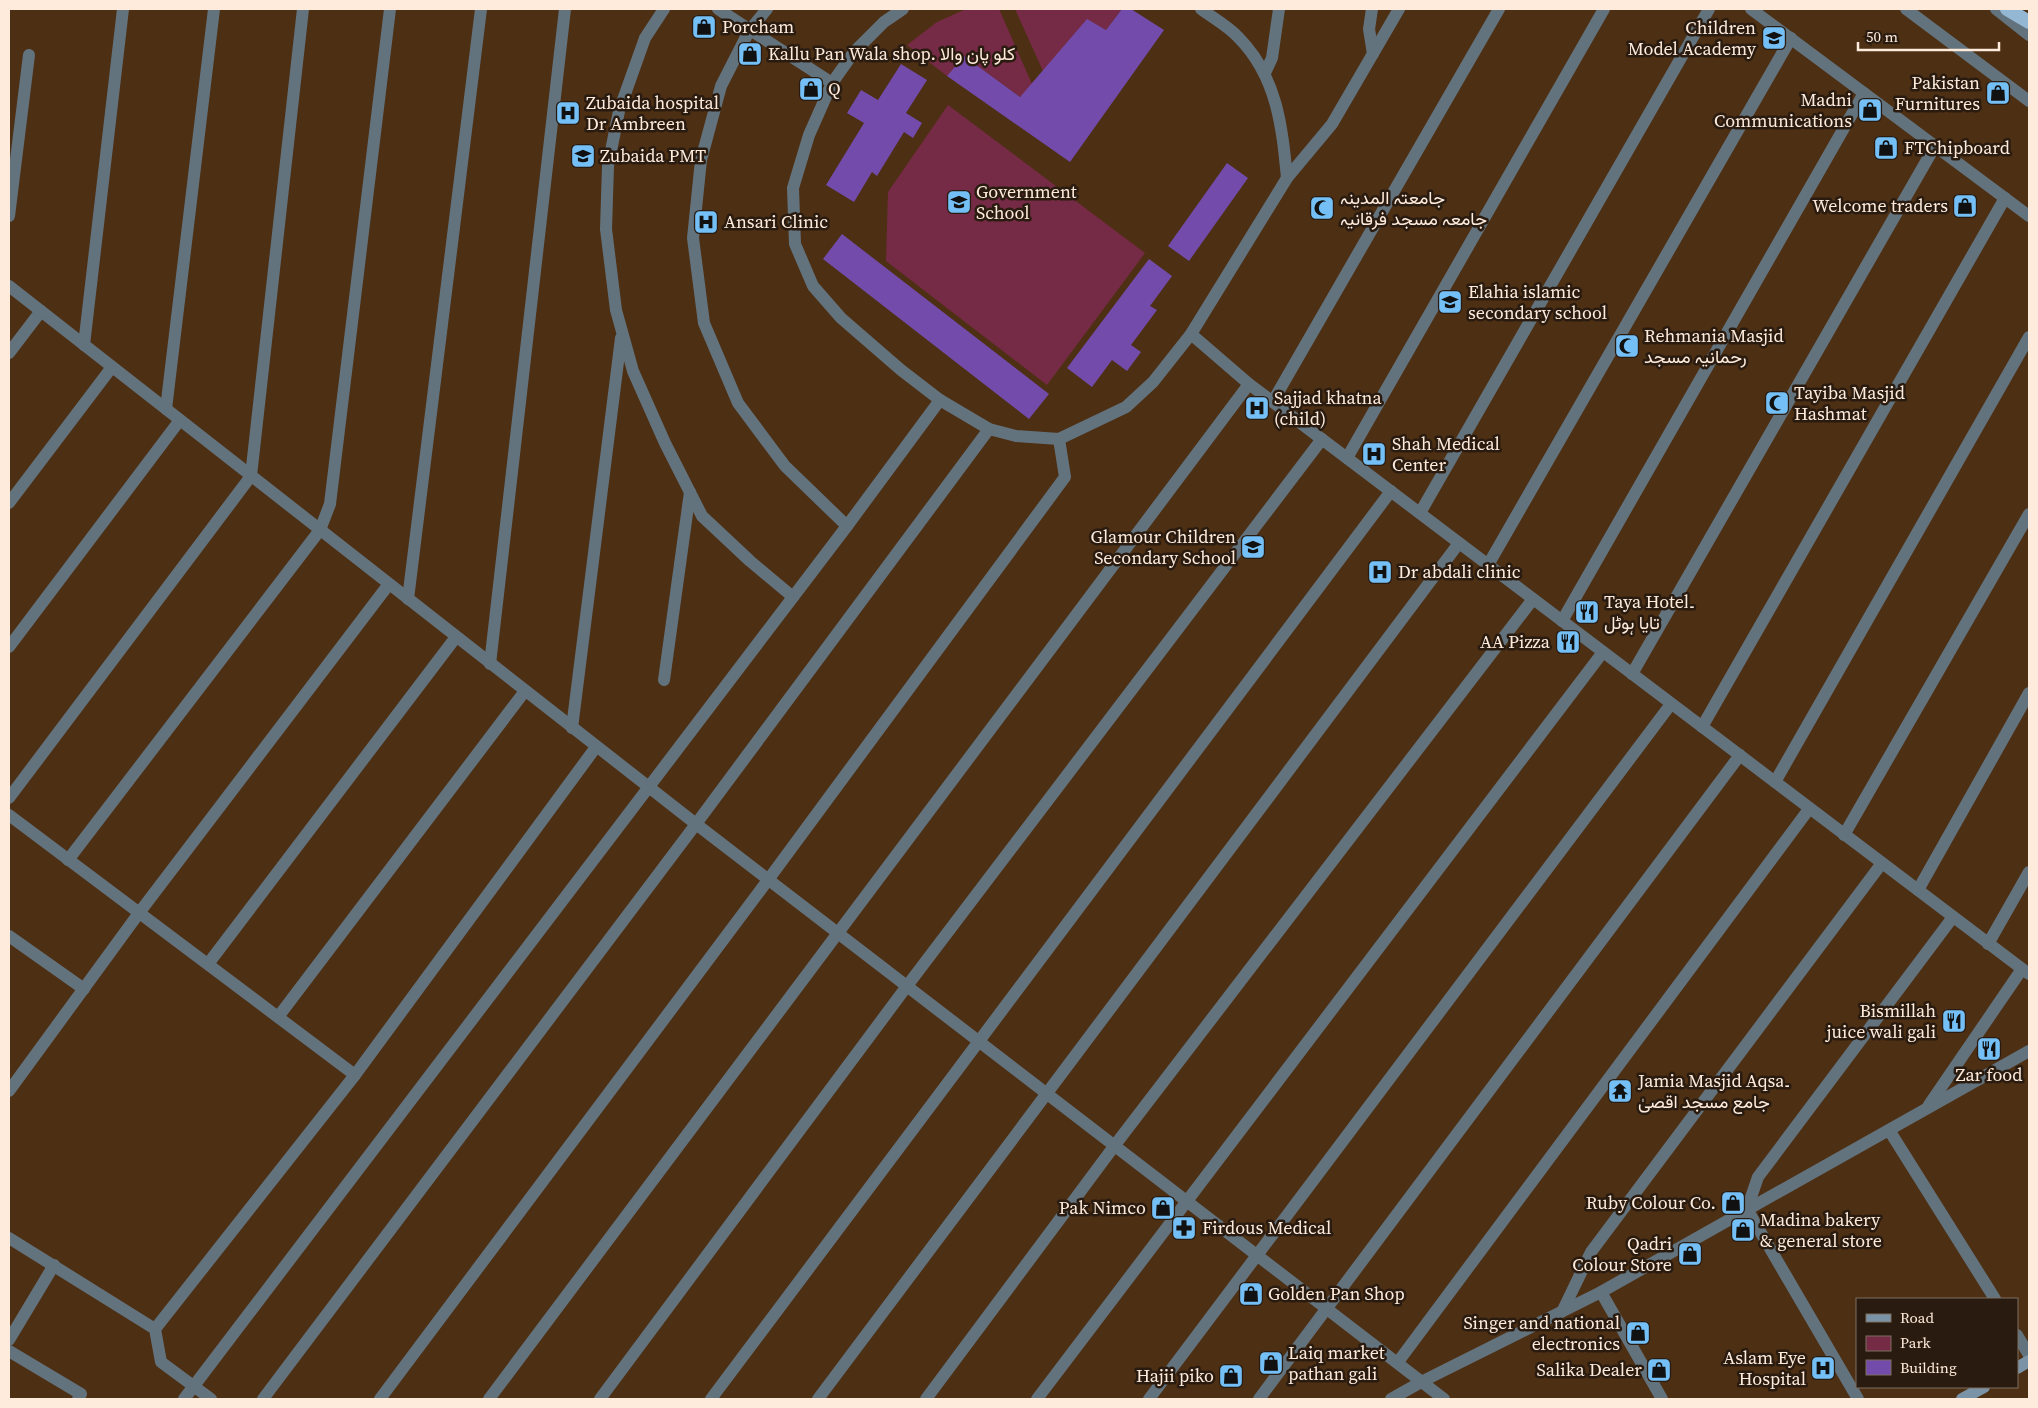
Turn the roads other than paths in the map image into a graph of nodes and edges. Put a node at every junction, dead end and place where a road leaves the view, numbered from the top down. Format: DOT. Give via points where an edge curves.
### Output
graph roads {
  1 [pos="123,9"];
  2 [pos="214,9"];
  3 [pos="303,9"];
  4 [pos="390,9"];
  5 [pos="481,9"];
  6 [pos="565,9"];
  7 [pos="664,9"];
  8 [pos="718,9"];
  9 [pos="767,9"];
  10 [pos="903,9"];
  11 [pos="1201,9"];
  12 [pos="1279,9"];
  13 [pos="1372,9"];
  14 [pos="1399,9"];
  15 [pos="1500,9"];
  16 [pos="1604,9"];
  17 [pos="1709,9"];
  18 [pos="1751,9"];
  19 [pos="1906,9"];
  20 [pos="1996,9"];
  21 [pos="2006,9"];
  22 [pos="2029,22"];
  23 [pos="749,31"];
  24 [pos="2029,35"];
  25 [pos="1791,38"];
  26 [pos="1372,54"];
  27 [pos="29,55"];
  28 [pos="1265,73"];
  29 [pos="832,83"];
  30 [pos="1864,93"];
  31 [pos="2029,101"];
  32 [pos="1935,146"];
  33 [pos="1286,178"];
  34 [pos="2005,198"];
  35 [pos="9,216"];
  36 [pos="2029,216"];
  37 [pos="9,286"];
  38 [pos="41,311"];
  39 [pos="622,332"];
  40 [pos="1191,334"];
  41 [pos="2029,337"];
  42 [pos="84,344"];
  43 [pos="9,353"];
  44 [pos="112,367"];
  45 [pos="1249,384"];
  46 [pos="940,400"];
  47 [pos="1273,401"];
  48 [pos="166,409"];
  49 [pos="180,420"];
  50 [pos="989,429"];
  51 [pos="1059,439"];
  52 [pos="1322,439"];
  53 [pos="1347,458"];
  54 [pos="251,476"];
  55 [pos="1391,491"];
  56 [pos="690,492"];
  57 [pos="9,503"];
  58 [pos="1420,513"];
  59 [pos="2029,514"];
  60 [pos="847,526"];
  61 [pos="320,530"];
  62 [pos="1459,543"];
  63 [pos="1488,565"];
  64 [pos="389,584"];
  65 [pos="793,597"];
  66 [pos="408,599"];
  67 [pos="1533,599"];
  68 [pos="1562,620"];
  69 [pos="456,637"];
  70 [pos="9,647"];
  71 [pos="1603,652"];
  72 [pos="490,664"];
  73 [pos="1632,674"];
  74 [pos="664,680"];
  75 [pos="525,691"];
  76 [pos="2029,693"];
  77 [pos="1671,704"];
  78 [pos="1702,727"];
  79 [pos="572,728"];
  80 [pos="596,746"];
  81 [pos="1740,755"];
  82 [pos="1774,782"];
  83 [pos="648,787"];
  84 [pos="9,798"];
  85 [pos="1809,809"];
  86 [pos="9,815"];
  87 [pos="696,824"];
  88 [pos="1844,835"];
  89 [pos="68,860"];
  90 [pos="1882,863"];
  91 [pos="2029,872"];
  92 [pos="768,880"];
  93 [pos="1918,890"];
  94 [pos="139,913"];
  95 [pos="1953,917"];
  96 [pos="838,933"];
  97 [pos="9,936"];
  98 [pos="1988,944"];
  99 [pos="208,964"];
  100 [pos="2026,972"];
  101 [pos="907,986"];
  102 [pos="84,988"];
  103 [pos="278,1017"];
  104 [pos="979,1041"];
  105 [pos="2029,1051"];
  106 [pos="355,1074"];
  107 [pos="9,1090"];
  108 [pos="1048,1094"];
  109 [pos="1926,1108"];
  110 [pos="1889,1130"];
  111 [pos="1115,1145"];
  112 [pos="1187,1200"];
  113 [pos="1748,1209"];
  114 [pos="9,1238"];
  115 [pos="1257,1254"];
  116 [pos="54,1265"];
  117 [pos="1601,1292"];
  118 [pos="1993,1298"];
  119 [pos="1327,1308"];
  120 [pos="1563,1310"];
  121 [pos="155,1329"];
  122 [pos="2018,1337"];
  123 [pos="9,1340"];
  124 [pos="9,1351"];
  125 [pos="2029,1355"];
  126 [pos="2029,1361"];
  127 [pos="1398,1362"];
  128 [pos="2018,1367"];
  129 [pos="1422,1381"];
  130 [pos="192,1386"];
  131 [pos="1982,1388"];
  132 [pos="78,1399"];
  133 [pos="184,1399"];
  134 [pos="211,1399"];
  135 [pos="263,1399"];
  136 [pos="380,1399"];
  137 [pos="489,1399"];
  138 [pos="600,1399"];
  139 [pos="711,1399"];
  140 [pos="818,1399"];
  141 [pos="926,1399"];
  142 [pos="1037,1399"];
  143 [pos="1148,1399"];
  144 [pos="1259,1399"];
  145 [pos="1391,1399"];
  146 [pos="1444,1399"];
  147 [pos="1662,1399"];
  148 [pos="1858,1399"];
  149 [pos="1962,1399"];
  1 -- 42 [label="street"];
  2 -- 48 [label="street"];
  3 -- 54 [label="street"];
  4 -- 61 [label="street" via="330,504"];
  5 -- 66 [label="street"];
  6 -- 72 [label="street"];
  7 -- 39 [label="street" via="645,38 619,112 608,166 606,229 616,310"];
  8 -- 23 [label="street"];
  9 -- 23 [label="street"];
  10 -- 29 [label="street" via="884,22 854,52"];
  11 -- 28 [label="street" via="1238,37"];
  12 -- 28 [label="street" via="1272,58"];
  13 -- 26 [label="street" via="1369,29"];
  14 -- 26 [label="street"];
  15 -- 47 [label="street"];
  16 -- 53 [label="street"];
  17 -- 58 [label="street"];
  18 -- 25 [label="street"];
  19 -- 31 [label="street"];
  20 -- 24 [label="street"];
  21 -- 22 [label="highway"];
  23 -- 29 [label="street"];
  23 -- 60 [label="street" via="721,86 701,160 693,238 704,323 738,403 785,466"];
  25 -- 30 [label="street"];
  25 -- 63 [label="street"];
  26 -- 33 [label="street" via="1332,124"];
  27 -- 35 [label="street"];
  28 -- 33 [label="street" via="1282,124"];
  29 -- 46 [label="street" via="809,135 793,188 795,244 813,286 841,318"];
  30 -- 32 [label="street"];
  30 -- 68 [label="street"];
  32 -- 34 [label="street"];
  32 -- 73 [label="street"];
  33 -- 40 [label="street"];
  34 -- 36 [label="street"];
  34 -- 78 [label="street"];
  37 -- 38 [label="street"];
  38 -- 42 [label="street"];
  38 -- 43 [label="street"];
  39 -- 56 [label="street" via="633,371"];
  39 -- 79 [label="street"];
  40 -- 45 [label="street"];
  40 -- 51 [label="street" via="1153,382 1126,407"];
  41 -- 82 [label="street"];
  42 -- 44 [label="street"];
  44 -- 48 [label="street"];
  44 -- 57 [label="street"];
  45 -- 47 [label="street"];
  45 -- 96 [label="street"];
  46 -- 50 [label="street"];
  46 -- 60 [label="street"];
  47 -- 52 [label="street"];
  48 -- 49 [label="street"];
  49 -- 54 [label="street"];
  49 -- 70 [label="street"];
  50 -- 51 [label="street" via="1016,436"];
  50 -- 87 [label="street"];
  51 -- 92 [label="street" via="1065,477"];
  52 -- 53 [label="street"];
  52 -- 101 [label="street"];
  53 -- 55 [label="street"];
  54 -- 61 [label="street"];
  54 -- 84 [label="street"];
  55 -- 58 [label="street"];
  55 -- 104 [label="street"];
  56 -- 65 [label="street" via="702,516"];
  56 -- 74 [label="street"];
  58 -- 62 [label="street"];
  59 -- 88 [label="street"];
  60 -- 65 [label="street"];
  61 -- 64 [label="street"];
  61 -- 89 [label="street"];
  62 -- 63 [label="street"];
  62 -- 108 [label="street"];
  63 -- 67 [label="street"];
  64 -- 66 [label="street"];
  64 -- 94 [label="street"];
  65 -- 83 [label="street"];
  66 -- 69 [label="street"];
  67 -- 68 [label="street"];
  67 -- 111 [label="street"];
  68 -- 71 [label="street"];
  69 -- 72 [label="street"];
  69 -- 99 [label="street"];
  71 -- 73 [label="street"];
  71 -- 112 [label="street"];
  72 -- 75 [label="street"];
  73 -- 77 [label="street"];
  75 -- 79 [label="street"];
  75 -- 103 [label="street"];
  76 -- 93 [label="street"];
  77 -- 78 [label="street"];
  77 -- 115 [label="street"];
  78 -- 81 [label="street"];
  79 -- 80 [label="street"];
  80 -- 83 [label="street"];
  80 -- 106 [label="street"];
  81 -- 82 [label="street"];
  81 -- 119 [label="street"];
  82 -- 85 [label="street"];
  83 -- 87 [label="street"];
  83 -- 130 [label="street"];
  85 -- 88 [label="street"];
  85 -- 127 [label="street"];
  86 -- 89 [label="street"];
  87 -- 92 [label="street"];
  87 -- 135 [label="street"];
  88 -- 90 [label="street"];
  89 -- 94 [label="street"];
  90 -- 93 [label="street"];
  90 -- 120 [label="street" via="1591,1252"];
  91 -- 98 [label="street"];
  92 -- 96 [label="street"];
  92 -- 136 [label="street"];
  93 -- 95 [label="street"];
  94 -- 99 [label="street"];
  94 -- 102 [label="street"];
  95 -- 98 [label="street"];
  95 -- 113 [label="street" via="1758,1177"];
  96 -- 101 [label="street"];
  96 -- 137 [label="street"];
  97 -- 102 [label="street"];
  98 -- 100 [label="street"];
  99 -- 103 [label="street"];
  100 -- 109 [label="street"];
  101 -- 104 [label="street"];
  101 -- 138 [label="street"];
  102 -- 107 [label="street"];
  103 -- 106 [label="street"];
  104 -- 108 [label="street"];
  104 -- 139 [label="street"];
  105 -- 109 [label="street"];
  106 -- 121 [label="street"];
  108 -- 111 [label="street"];
  108 -- 140 [label="street"];
  109 -- 110 [label="street"];
  110 -- 113 [label="street"];
  110 -- 118 [label="street"];
  111 -- 112 [label="street"];
  111 -- 141 [label="street"];
  112 -- 115 [label="street"];
  112 -- 142 [label="street"];
  113 -- 117 [label="street"];
  113 -- 148 [label="street"];
  114 -- 116 [label="street"];
  115 -- 119 [label="street"];
  115 -- 143 [label="street"];
  116 -- 121 [label="street"];
  116 -- 123 [label="street"];
  117 -- 120 [label="street"];
  117 -- 147 [label="street"];
  119 -- 127 [label="street"];
  119 -- 144 [label="street"];
  120 -- 129 [label="street"];
  121 -- 130 [label="street" via="161,1362"];
  122 -- 125 [label="street"];
  124 -- 132 [label="street" via="81,1394"];
  126 -- 128 [label="main road"];
  127 -- 129 [label="street"];
  129 -- 145 [label="street"];
  129 -- 146 [label="street"];
  130 -- 133 [label="street"];
  130 -- 134 [label="street"];
  131 -- 149 [label="main road"];
}
